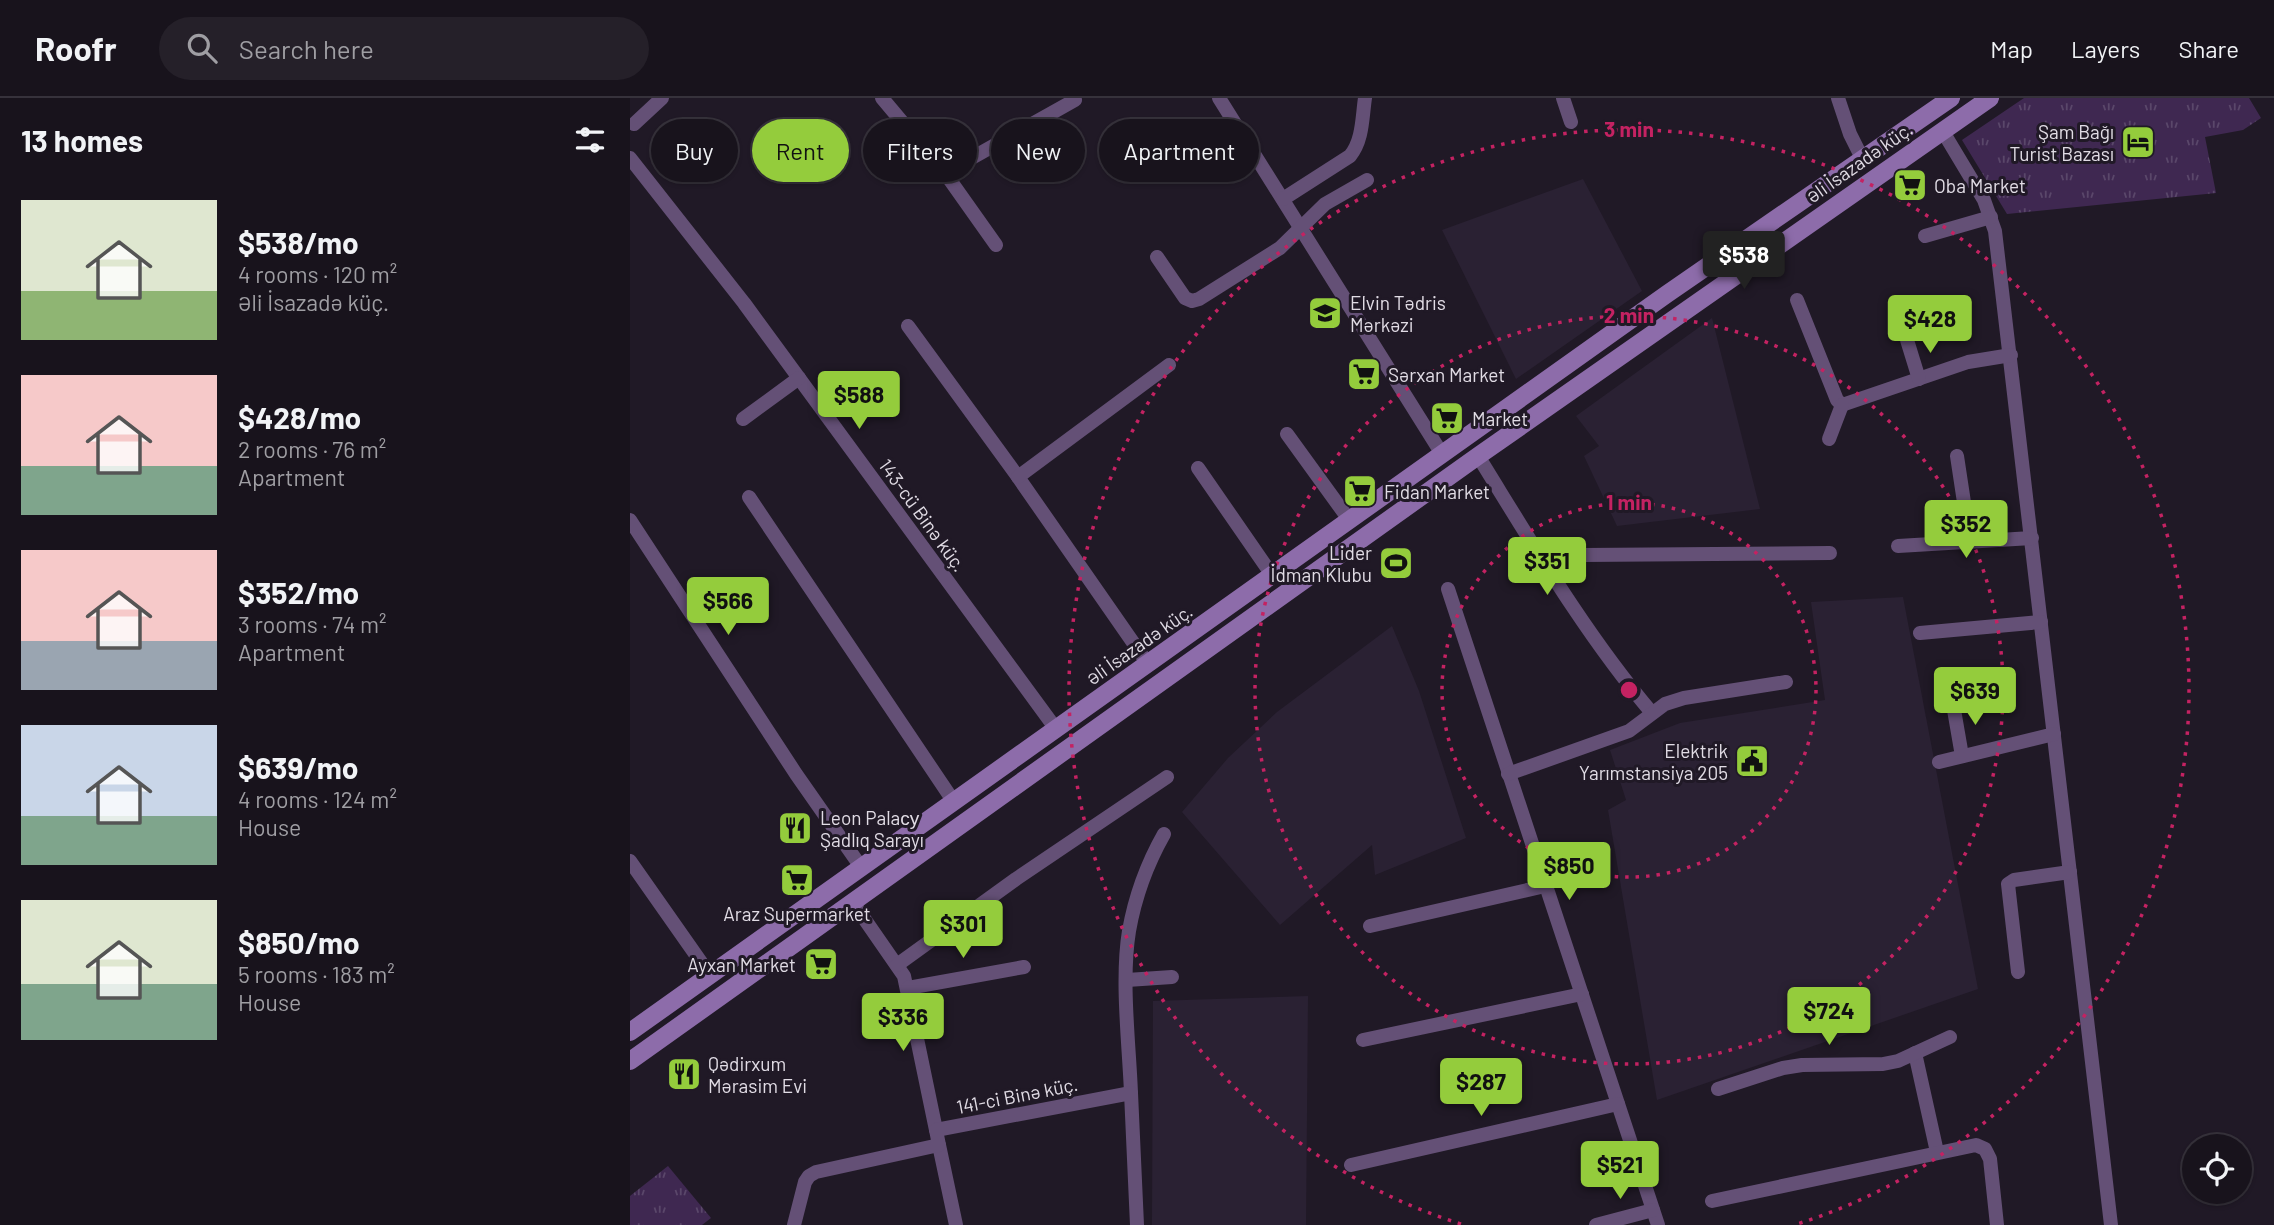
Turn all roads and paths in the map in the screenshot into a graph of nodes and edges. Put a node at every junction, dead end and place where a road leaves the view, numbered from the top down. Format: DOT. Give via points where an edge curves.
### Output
graph roads {
  1 [pos="662,98"];
  2 [pos="882,98"];
  3 [pos="1219,98"];
  4 [pos="1365,98"];
  5 [pos="1563,98"];
  6 [pos="1838,98"];
  7 [pos="1951,98"];
  8 [pos="1990,98"];
  9 [pos="1075,100"];
  10 [pos="1930,112"];
  11 [pos="900,119"];
  12 [pos="1571,122"];
  13 [pos="631,123"];
  14 [pos="1942,130"];
  15 [pos="977,155"];
  16 [pos="630,158"];
  17 [pos="1862,158"];
  18 [pos="1367,180"];
  19 [pos="951,182"];
  20 [pos="1283,199"];
  21 [pos="1991,217"];
  22 [pos="1301,228"];
  23 [pos="1925,236"];
  24 [pos="996,245"];
  25 [pos="1157,257"];
  26 [pos="1797,300"];
  27 [pos="908,326"];
  28 [pos="1908,340"];
  29 [pos="2011,355"];
  30 [pos="1169,365"];
  31 [pos="799,378"];
  32 [pos="1919,379"];
  33 [pos="1842,405"];
  34 [pos="743,419"];
  35 [pos="1287,434"];
  36 [pos="1466,437"];
  37 [pos="1829,439"];
  38 [pos="1442,454"];
  39 [pos="1478,456"];
  40 [pos="1957,456"];
  41 [pos="1198,468"];
  42 [pos="1454,473"];
  43 [pos="1018,477"];
  44 [pos="749,497"];
  45 [pos="630,520"];
  46 [pos="1350,521"];
  47 [pos="2032,538"];
  48 [pos="1970,542"];
  49 [pos="1898,546"];
  50 [pos="1830,553"];
  51 [pos="1543,559"];
  52 [pos="1272,575"];
  53 [pos="1448,589"];
  54 [pos="2041,622"];
  55 [pos="1920,634"];
  56 [pos="1149,664"];
  57 [pos="1786,682"];
  58 [pos="1953,704"];
  59 [pos="1652,713"];
  60 [pos="1056,729"];
  61 [pos="2054,734"];
  62 [pos="1962,756"];
  63 [pos="1939,762"];
  64 [pos="1508,774"];
  65 [pos="1167,777"];
  66 [pos="954,802"];
  67 [pos="1164,834"];
  68 [pos="630,861"];
  69 [pos="861,867"];
  70 [pos="2070,872"];
  71 [pos="840,883"];
  72 [pos="874,886"];
  73 [pos="1545,886"];
  74 [pos="852,901"];
  75 [pos="1370,926"];
  76 [pos="897,965"];
  77 [pos="1024,967"];
  78 [pos="2018,972"];
  79 [pos="710,975"];
  80 [pos="1172,977"];
  81 [pos="1127,980"];
  82 [pos="908,988"];
  83 [pos="1582,994"];
  84 [pos="630,1032"];
  85 [pos="1950,1037"];
  86 [pos="1363,1040"];
  87 [pos="1915,1053"];
  88 [pos="630,1061"];
  89 [pos="1718,1089"];
  90 [pos="1131,1093"];
  91 [pos="1618,1104"];
  92 [pos="936,1130"];
  93 [pos="939,1145"];
  94 [pos="1937,1152"];
  95 [pos="1351,1166"];
  96 [pos="1712,1201"];
  97 [pos="1653,1210"];
  98 [pos="794,1225"];
  99 [pos="956,1225"];
  100 [pos="1137,1225"];
  101 [pos="1595,1225"];
  102 [pos="1658,1225"];
  103 [pos="1997,1225"];
  104 [pos="2111,1225"];
  1 -- 13 [label="street"];
  2 -- 11 [label="street"];
  3 -- 20 [label="street"];
  4 -- 20 [label="street" via="1357,147 1350,156"];
  5 -- 12 [label="street"];
  6 -- 17 [label="street"];
  7 -- 10 [label="main road, Əli İsazadə küç."];
  8 -- 14 [label="main road, Əli İsazadə küç."];
  9 -- 15 [label="street"];
  10 -- 14 [label="main road"];
  10 -- 17 [label="main road, Əli İsazadə küç."];
  14 -- 21 [label="street"];
  14 -- 39 [label="main road, Əli İsazadə küç."];
  16 -- 31 [label="street, 143-cü Binə küç."];
  17 -- 36 [label="main road, Əli İsazadə küç."];
  18 -- 22 [label="street" via="1325,204"];
  19 -- 24 [label="street"];
  20 -- 22 [label="street"];
  21 -- 23 [label="street"];
  21 -- 29 [label="street"];
  22 -- 25 [label="street" via="1280,248 1192,301 1185,298"];
  22 -- 38 [label="street"];
  26 -- 33 [label="street"];
  27 -- 43 [label="street"];
  28 -- 32 [label="street"];
  29 -- 32 [label="street" via="1968,362"];
  29 -- 47 [label="street"];
  30 -- 43 [label="street"];
  31 -- 34 [label="street"];
  31 -- 60 [label="street, 143-cü Binə küç."];
  32 -- 33 [label="street"];
  33 -- 37 [label="street"];
  35 -- 46 [label="street"];
  36 -- 38 [label="main road, Əli İsazadə küç."];
  36 -- 39 [label="main road"];
  38 -- 42 [label="main road"];
  38 -- 46 [label="main road, Əli İsazadə küç."];
  39 -- 42 [label="main road, Əli İsazadə küç."];
  39 -- 51 [label="street"];
  40 -- 48 [label="street"];
  41 -- 52 [label="street"];
  42 -- 72 [label="main road"];
  43 -- 56 [label="street"];
  44 -- 66 [label="street"];
  45 -- 69 [label="street"];
  46 -- 52 [label="main road, Əli İsazadə küç."];
  47 -- 48 [label="street"];
  47 -- 54 [label="street"];
  48 -- 49 [label="street"];
  50 -- 51 [label="street"];
  51 -- 59 [label="street" via="1610,660"];
  52 -- 56 [label="main road, Əli İsazadə küç."];
  53 -- 64 [label="street"];
  54 -- 55 [label="street"];
  54 -- 61 [label="street"];
  56 -- 60 [label="main road, Əli İsazadə küç."];
  57 -- 59 [label="street" via="1684,698"];
  58 -- 62 [label="street"];
  59 -- 64 [label="street" via="1608,740"];
  60 -- 66 [label="main road, Əli İsazadə küç."];
  61 -- 62 [label="street"];
  61 -- 70 [label="street"];
  62 -- 63 [label="street"];
  64 -- 73 [label="street"];
  65 -- 76 [label="street"];
  66 -- 69 [label="main road, Əli İsazadə küç."];
  67 -- 81 [label="street" via="1148,863 1129,929"];
  68 -- 79 [label="street"];
  69 -- 71 [label="main road, Əli İsazadə küç."];
  69 -- 72 [label="main road"];
  70 -- 78 [label="street" via="2008,884"];
  70 -- 104 [label="street"];
  71 -- 74 [label="main road"];
  71 -- 79 [label="main road"];
  72 -- 74 [label="main road"];
  73 -- 75 [label="street"];
  73 -- 83 [label="street"];
  74 -- 76 [label="street"];
  74 -- 88 [label="main road"];
  76 -- 82 [label="street"];
  77 -- 82 [label="street"];
  79 -- 84 [label="main road"];
  80 -- 81 [label="street"];
  81 -- 90 [label="street"];
  82 -- 92 [label="street"];
  83 -- 86 [label="street"];
  83 -- 91 [label="street"];
  85 -- 87 [label="street"];
  87 -- 89 [label="street" via="1883,1063 1783,1068"];
  87 -- 94 [label="street"];
  90 -- 92 [label="street, 141-ci Binə küç."];
  90 -- 100 [label="street"];
  91 -- 95 [label="street"];
  91 -- 97 [label="street"];
  92 -- 93 [label="street, 141-ci Binə küç."];
  93 -- 98 [label="street" via="808,1176"];
  93 -- 99 [label="street, 141-ci Binə küç."];
  94 -- 96 [label="street"];
  94 -- 103 [label="street" via="1976,1145 1985,1149"];
  97 -- 101 [label="street"];
  97 -- 102 [label="street"];
}
